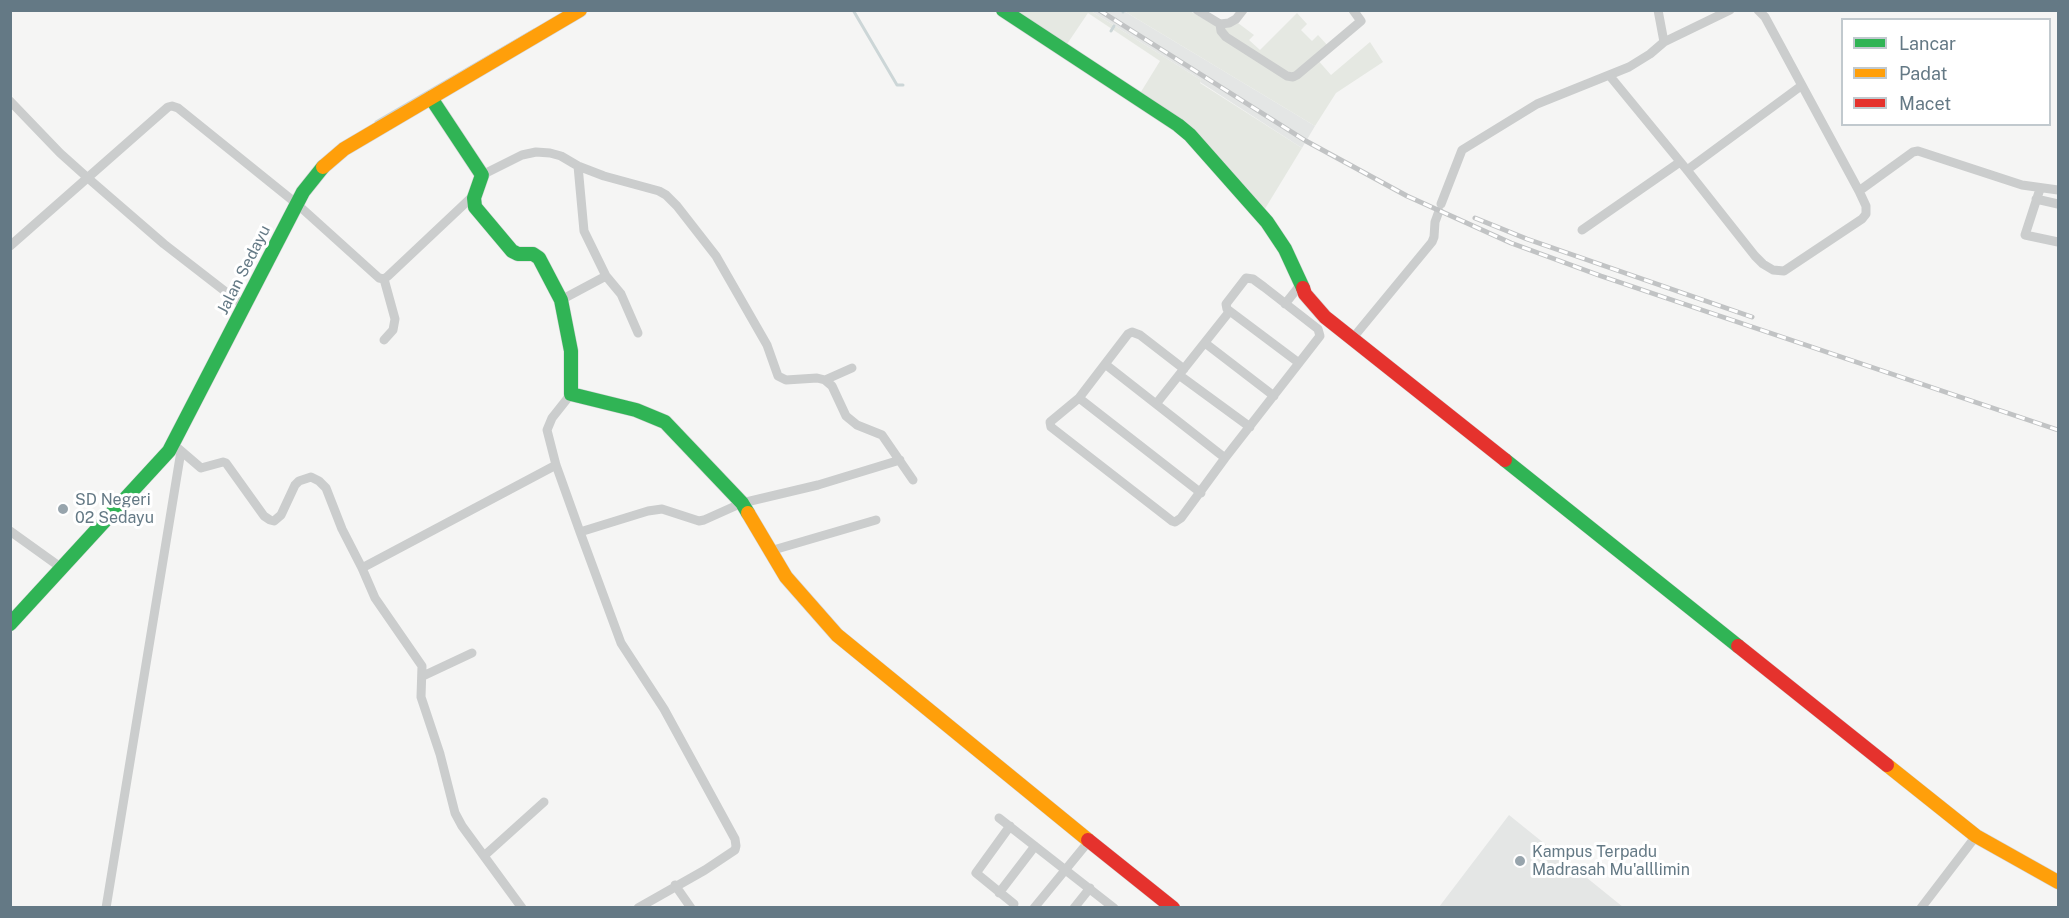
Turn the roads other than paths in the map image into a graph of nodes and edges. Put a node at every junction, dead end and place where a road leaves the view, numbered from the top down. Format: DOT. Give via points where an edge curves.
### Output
graph roads {
  1 [pos="580,10"];
  2 [pos="1003,10"];
  3 [pos="1197,10"];
  4 [pos="1243,10"];
  5 [pos="1353,10"];
  6 [pos="1658,10"];
  7 [pos="1730,10"];
  8 [pos="1758,10"];
  9 [pos="1220,24"];
  10 [pos="1664,42"];
  11 [pos="1609,75"];
  12 [pos="1801,87"];
  13 [pos="431,98"];
  14 [pos="10,101"];
  15 [pos="1680,162"];
  16 [pos="578,166"];
  17 [pos="1687,170"];
  18 [pos="482,176"];
  19 [pos="88,179"];
  20 [pos="2040,189"];
  21 [pos="2058,190"];
  22 [pos="1859,191"];
  23 [pos="474,195"];
  24 [pos="2036,198"];
  25 [pos="297,204"];
  26 [pos="2058,204"];
  27 [pos="1582,230"];
  28 [pos="2058,242"];
  29 [pos="10,246"];
  30 [pos="606,276"];
  31 [pos="384,279"];
  32 [pos="1301,284"];
  33 [pos="561,300"];
  34 [pos="1309,301"];
  35 [pos="1285,304"];
  36 [pos="244,306"];
  37 [pos="1229,312"];
  38 [pos="1299,315"];
  39 [pos="638,333"];
  40 [pos="1352,339"];
  41 [pos="384,340"];
  42 [pos="1205,343"];
  43 [pos="1299,363"];
  44 [pos="1105,364"];
  45 [pos="852,368"];
  46 [pos="1182,372"];
  47 [pos="825,380"];
  48 [pos="570,390"];
  49 [pos="1274,396"];
  50 [pos="1079,398"];
  51 [pos="1156,404"];
  52 [pos="1250,427"];
  53 [pos="177,447"];
  54 [pos="1225,458"];
  55 [pos="895,462"];
  56 [pos="556,465"];
  57 [pos="913,480"];
  58 [pos="1201,493"];
  59 [pos="742,503"];
  60 [pos="876,520"];
  61 [pos="10,531"];
  62 [pos="580,532"];
  63 [pos="770,551"];
  64 [pos="362,568"];
  65 [pos="63,569"];
  66 [pos="10,624"];
  67 [pos="472,653"];
  68 [pos="423,675"];
  69 [pos="544,802"];
  70 [pos="999,818"];
  71 [pos="1010,826"];
  72 [pos="1976,837"];
  73 [pos="1089,841"];
  74 [pos="1035,846"];
  75 [pos="484,856"];
  76 [pos="1065,868"];
  77 [pos="2058,882"];
  78 [pos="675,885"];
  79 [pos="1090,888"];
  80 [pos="999,892"];
  81 [pos="1014,904"];
  82 [pos="106,908"];
  83 [pos="522,908"];
  84 [pos="638,908"];
  85 [pos="691,908"];
  86 [pos="1034,908"];
  87 [pos="1074,908"];
  88 [pos="1114,908"];
  89 [pos="1173,908"];
  90 [pos="1921,908"];
  1 -- 13 [label="street, Jalan Sedayu"];
  2 -- 32 [label="street" via="1190,135 1267,222"];
  3 -- 9 [label="street"];
  4 -- 9 [label="street" via="1236,19"];
  5 -- 9 [label="street" via="1361,21 1293,77 1226,37"];
  6 -- 10 [label="street"];
  7 -- 10 [label="street"];
  8 -- 12 [label="street"];
  10 -- 11 [label="street" via="1641,60"];
  11 -- 15 [label="street"];
  11 -- 40 [label="street" via="1537,104 1462,150 1435,222 1432,242"];
  12 -- 17 [label="street"];
  12 -- 22 [label="street"];
  13 -- 18 [label="street"];
  13 -- 25 [label="street, Jalan Sedayu" via="344,149 315,176"];
  14 -- 19 [label="street"];
  15 -- 17 [label="street"];
  15 -- 27 [label="street"];
  16 -- 18 [label="street" via="561,156 536,152"];
  16 -- 30 [label="street" via="584,231"];
  16 -- 47 [label="street" via="659,191 671,199 716,256 767,345 778,376 786,380"];
  17 -- 22 [label="street" via="1755,256 1773,270 1784,271 1862,219 1866,206"];
  18 -- 23 [label="street"];
  19 -- 25 [label="street" via="172,106"];
  19 -- 29 [label="street"];
  19 -- 36 [label="street"];
  20 -- 21 [label="street"];
  20 -- 22 [label="street" via="1918,151"];
  20 -- 24 [label="street"];
  23 -- 31 [label="street"];
  23 -- 33 [label="street" via="475,207 512,251 539,258"];
  24 -- 26 [label="street"];
  24 -- 28 [label="street" via="2025,235"];
  25 -- 31 [label="street" via="374,275"];
  25 -- 36 [label="street, Jalan Sedayu"];
  30 -- 33 [label="street"];
  30 -- 39 [label="street" via="621,294"];
  31 -- 41 [label="street" via="395,319 393,330"];
  32 -- 34 [label="street"];
  32 -- 35 [label="street"];
  33 -- 48 [label="street" via="571,351"];
  34 -- 38 [label="street"];
  34 -- 40 [label="street"];
  35 -- 37 [label="street" via="1249,278 1226,304"];
  35 -- 38 [label="street"];
  36 -- 53 [label="street, Jalan Sedayu"];
  37 -- 42 [label="street"];
  37 -- 43 [label="street"];
  38 -- 43 [label="street" via="1320,332"];
  40 -- 72 [label="street"];
  42 -- 46 [label="street"];
  42 -- 49 [label="street"];
  43 -- 49 [label="street"];
  44 -- 46 [label="street" via="1132,332"];
  44 -- 50 [label="street"];
  44 -- 51 [label="street"];
  45 -- 47 [label="street"];
  46 -- 51 [label="street"];
  46 -- 52 [label="street"];
  47 -- 55 [label="street" via="832,386 846,416 882,435"];
  48 -- 56 [label="street" via="548,426"];
  48 -- 59 [label="street" via="665,422"];
  49 -- 52 [label="street"];
  50 -- 58 [label="street"];
  50 -- 58 [label="street" via="1051,419 1052,427 1172,521 1179,521"];
  51 -- 54 [label="street"];
  52 -- 54 [label="street"];
  53 -- 64 [label="street" via="201,468 226,463 264,516 274,521 299,481 311,477 319,481 326,488"];
  53 -- 65 [label="street, Jalan Sedayu"];
  53 -- 82 [label="street"];
  54 -- 58 [label="street"];
  55 -- 57 [label="street"];
  55 -- 59 [label="street"];
  56 -- 62 [label="street"];
  56 -- 64 [label="street"];
  59 -- 62 [label="street" via="699,521 662,509"];
  59 -- 63 [label="street"];
  60 -- 63 [label="street"];
  61 -- 65 [label="street"];
  62 -- 78 [label="street" via="621,643 664,709 736,842 735,850"];
  63 -- 73 [label="street" via="798,592 845,643"];
  64 -- 68 [label="street" via="375,598 422,666"];
  65 -- 66 [label="street, Jalan Sedayu"];
  67 -- 68 [label="street"];
  68 -- 75 [label="street" via="422,697 452,804 462,826"];
  69 -- 75 [label="street"];
  70 -- 71 [label="street"];
  71 -- 74 [label="street"];
  71 -- 80 [label="street" via="976,871"];
  72 -- 77 [label="street"];
  72 -- 90 [label="street"];
  73 -- 76 [label="street"];
  73 -- 89 [label="street"];
  74 -- 76 [label="street"];
  74 -- 80 [label="street"];
  75 -- 83 [label="street"];
  76 -- 79 [label="street"];
  76 -- 86 [label="street"];
  78 -- 84 [label="street"];
  78 -- 85 [label="street"];
  79 -- 87 [label="street"];
  79 -- 88 [label="street"];
  80 -- 81 [label="street"];
}
